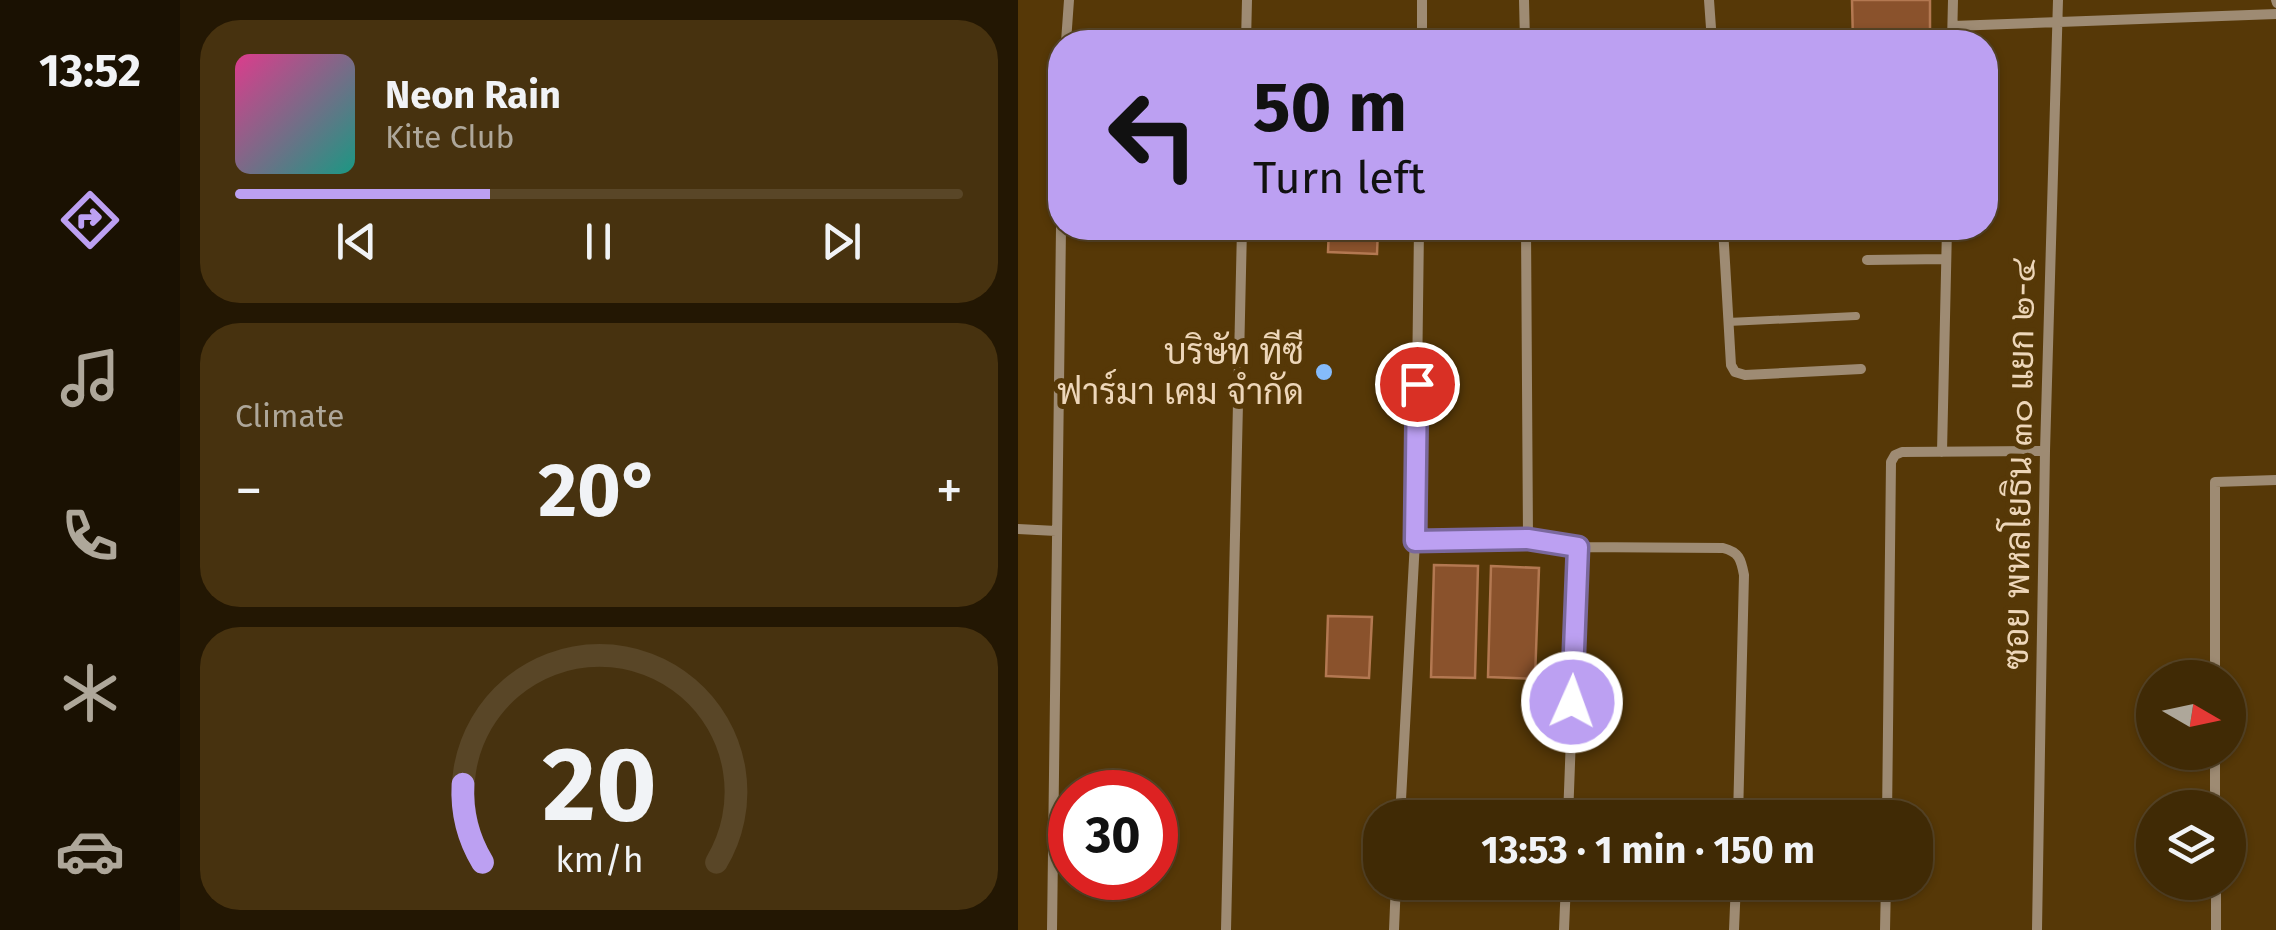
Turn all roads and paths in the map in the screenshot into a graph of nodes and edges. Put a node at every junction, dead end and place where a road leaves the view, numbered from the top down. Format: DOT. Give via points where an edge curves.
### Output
graph roads {
  1 [pos="1068,0"];
  2 [pos="1247,0"];
  3 [pos="1422,0"];
  4 [pos="1524,0"];
  5 [pos="1709,0"];
  6 [pos="1954,0"];
  7 [pos="2058,0"];
  8 [pos="2276,14"];
  9 [pos="2057,23"];
  10 [pos="1952,26"];
  11 [pos="1067,30"];
  12 [pos="1246,30"];
  13 [pos="1422,30"];
  14 [pos="1524,30"];
  15 [pos="1711,30"];
  16 [pos="1952,30"];
  17 [pos="1061,240"];
  18 [pos="1242,240"];
  19 [pos="1419,240"];
  20 [pos="1526,240"];
  21 [pos="1724,240"];
  22 [pos="1947,240"];
  23 [pos="1946,259"];
  24 [pos="1867,260"];
  25 [pos="1856,316"];
  26 [pos="1728,322"];
  27 [pos="1861,370"];
  28 [pos="2045,451"];
  29 [pos="1942,452"];
  30 [pos="2276,480"];
  31 [pos="1018,528"];
  32 [pos="1056,531"];
  33 [pos="1528,539"];
  34 [pos="1415,541"];
  35 [pos="1578,547"];
  36 [pos="2215,660"];
  37 [pos="1401,800"];
  38 [pos="1569,800"];
  39 [pos="1738,800"];
  40 [pos="1887,800"];
  41 [pos="1395,900"];
  42 [pos="1565,900"];
  43 [pos="1735,900"];
  44 [pos="1886,900"];
  45 [pos="2216,900"];
  46 [pos="1052,930"];
  47 [pos="1226,930"];
  48 [pos="1394,930"];
  49 [pos="1564,930"];
  50 [pos="1734,930"];
  51 [pos="1885,930"];
  52 [pos="2037,930"];
  53 [pos="2216,930"];
  1 -- 11 [label="street"];
  2 -- 12 [label="street"];
  3 -- 13 [label="street"];
  4 -- 14 [label="street"];
  5 -- 15 [label="street"];
  6 -- 10 [label="street"];
  7 -- 9 [label="street, ซอย พหลโยธิน ๓๐ แยก ๒-๔"];
  8 -- 9 [label="street"];
  9 -- 10 [label="street"];
  9 -- 28 [label="street, ซอย พหลโยธิน ๓๐ แยก ๒-๔"];
  10 -- 16 [label="street"];
  17 -- 32 [label="street"];
  18 -- 47 [label="street"];
  19 -- 34 [label="street"];
  20 -- 33 [label="street"];
  21 -- 26 [label="street"];
  22 -- 23 [label="street"];
  23 -- 24 [label="street"];
  23 -- 29 [label="street"];
  25 -- 26 [label="lane"];
  26 -- 27 [label="street" via="1735,372"];
  28 -- 29 [label="street"];
  28 -- 52 [label="street, ซอย พหลโยธิน ๓๐ แยก ๒-๔"];
  29 -- 40 [label="street" via="1902,452 1891,462"];
  30 -- 36 [label="street" via="2215,482"];
  31 -- 32 [label="street"];
  32 -- 46 [label="street"];
  33 -- 34 [label="street"];
  33 -- 35 [label="street"];
  34 -- 37 [label="street"];
  35 -- 38 [label="street"];
  35 -- 39 [label="street" via="1723,548 1741,558"];
  41 -- 48 [label="street"];
  42 -- 49 [label="street"];
  43 -- 50 [label="street"];
  44 -- 51 [label="street"];
  45 -- 53 [label="street"];
}
